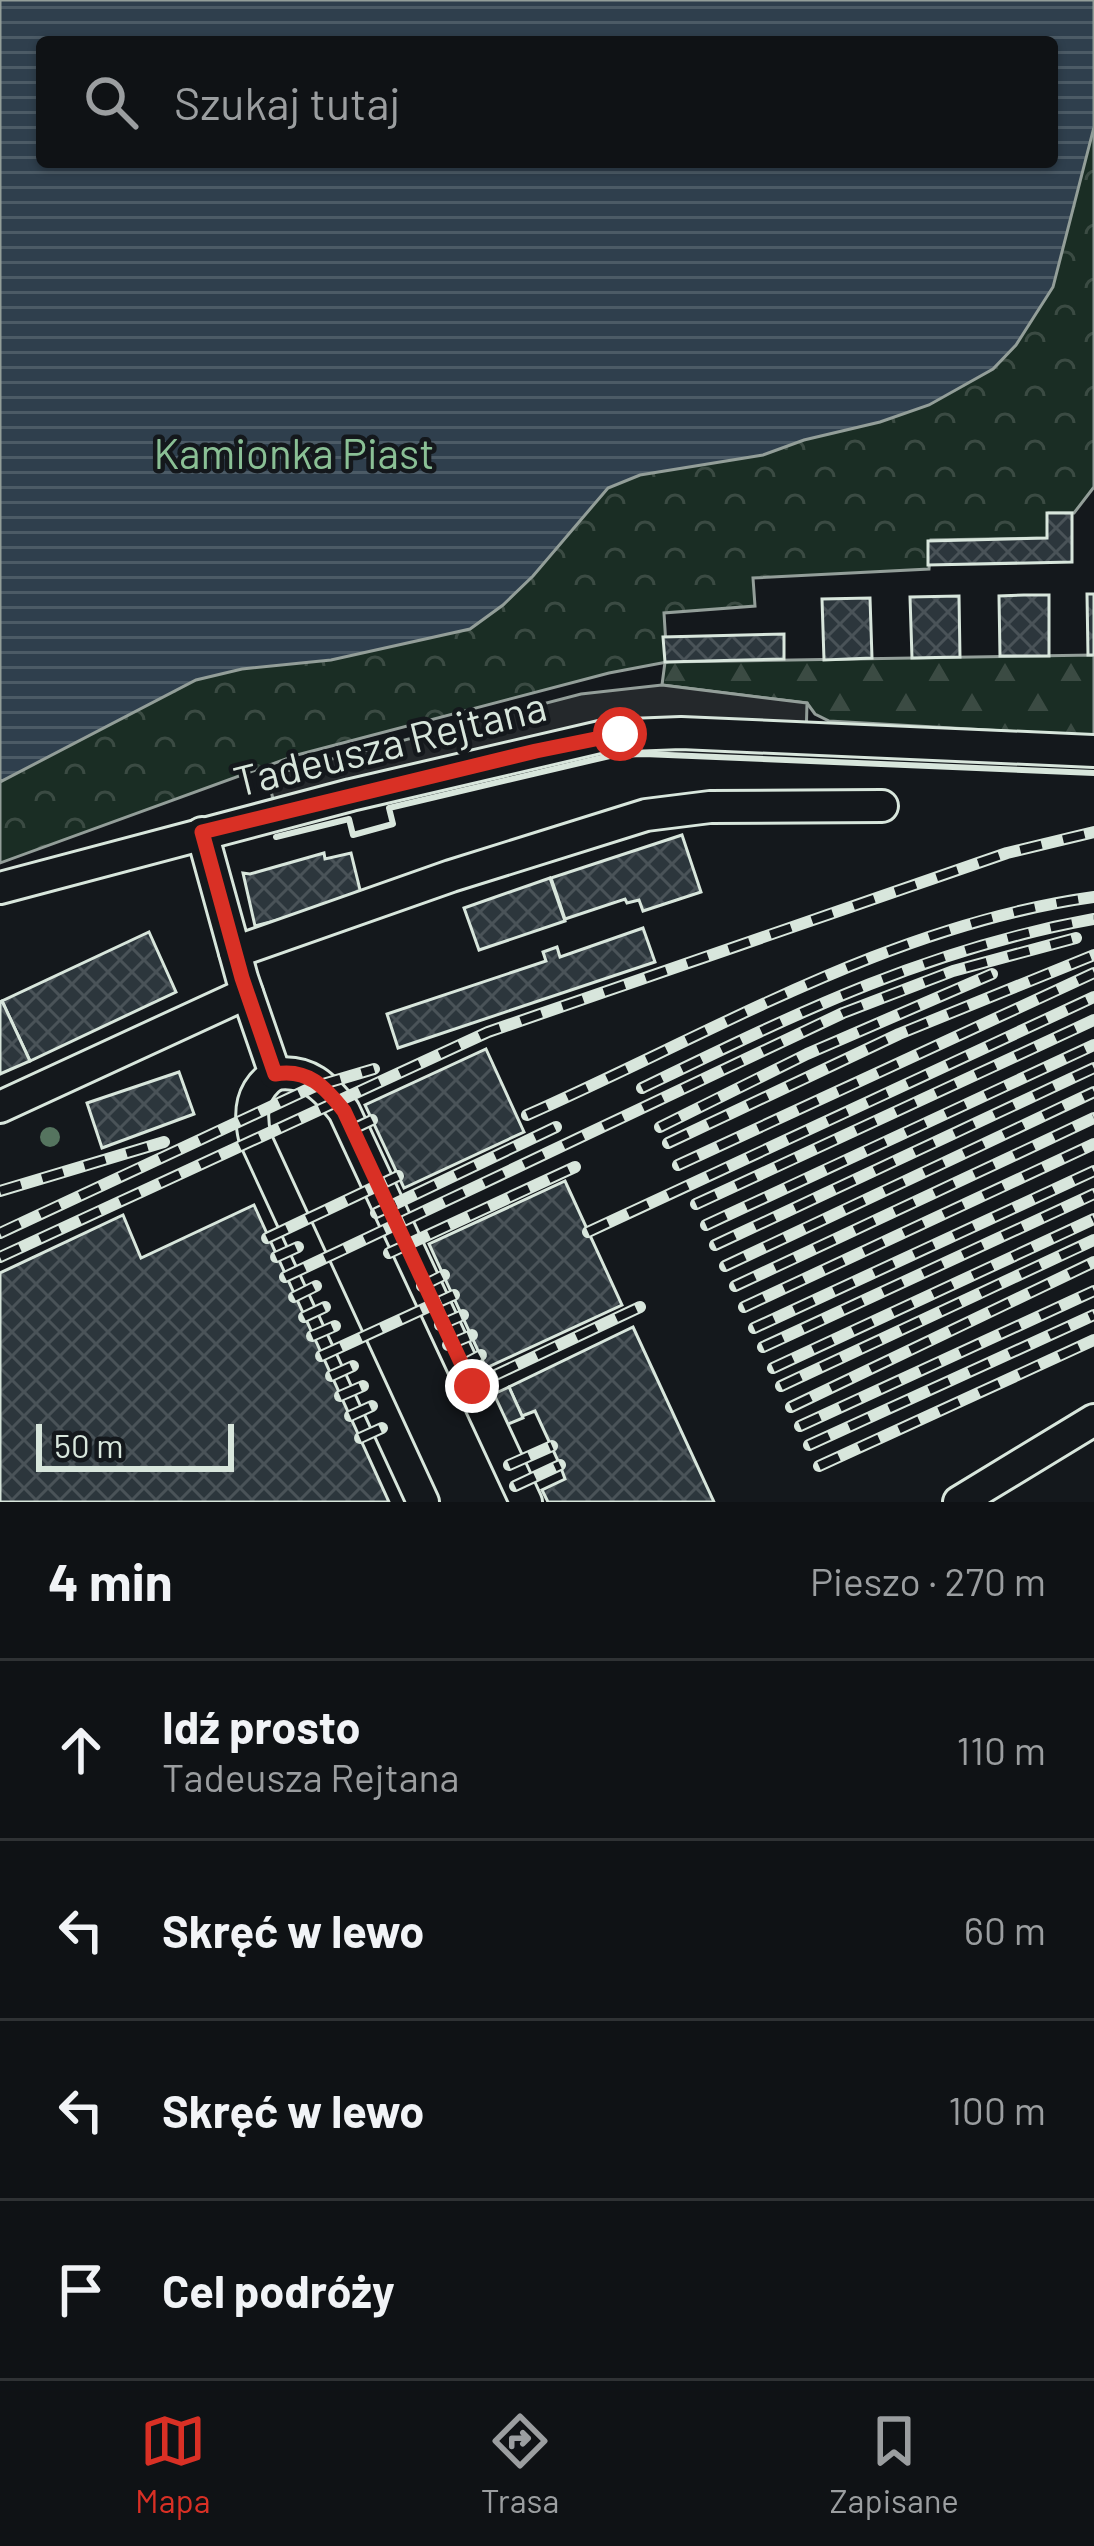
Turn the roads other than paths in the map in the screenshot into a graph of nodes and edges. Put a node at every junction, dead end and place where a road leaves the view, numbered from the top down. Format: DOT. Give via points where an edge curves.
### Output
graph roads {
  1 [pos="1094,751"];
  2 [pos="882,806"];
  3 [pos="202,832"];
  4 [pos="0,888"];
  5 [pos="235,952"];
  6 [pos="247,993"];
  7 [pos="275,1074"];
  8 [pos="0,1107"];
  9 [pos="1094,1420"];
  10 [pos="423,1502"];
  11 [pos="526,1502"];
  12 [pos="959,1502"];
  1 -- 3 [label="street, Tadeusza Rejtana" via="620,734"];
  2 -- 5 [label="street" via="646,815"];
  3 -- 4 [label="street, Tadeusza Rejtana"];
  3 -- 5 [label="street"];
  5 -- 6 [label="street"];
  6 -- 7 [label="street"];
  6 -- 8 [label="street"];
  7 -- 10 [label="street" via="253,1101 255,1138"];
  7 -- 11 [label="street" via="307,1075 344,1111"];
  9 -- 12 [label="street"];
}
